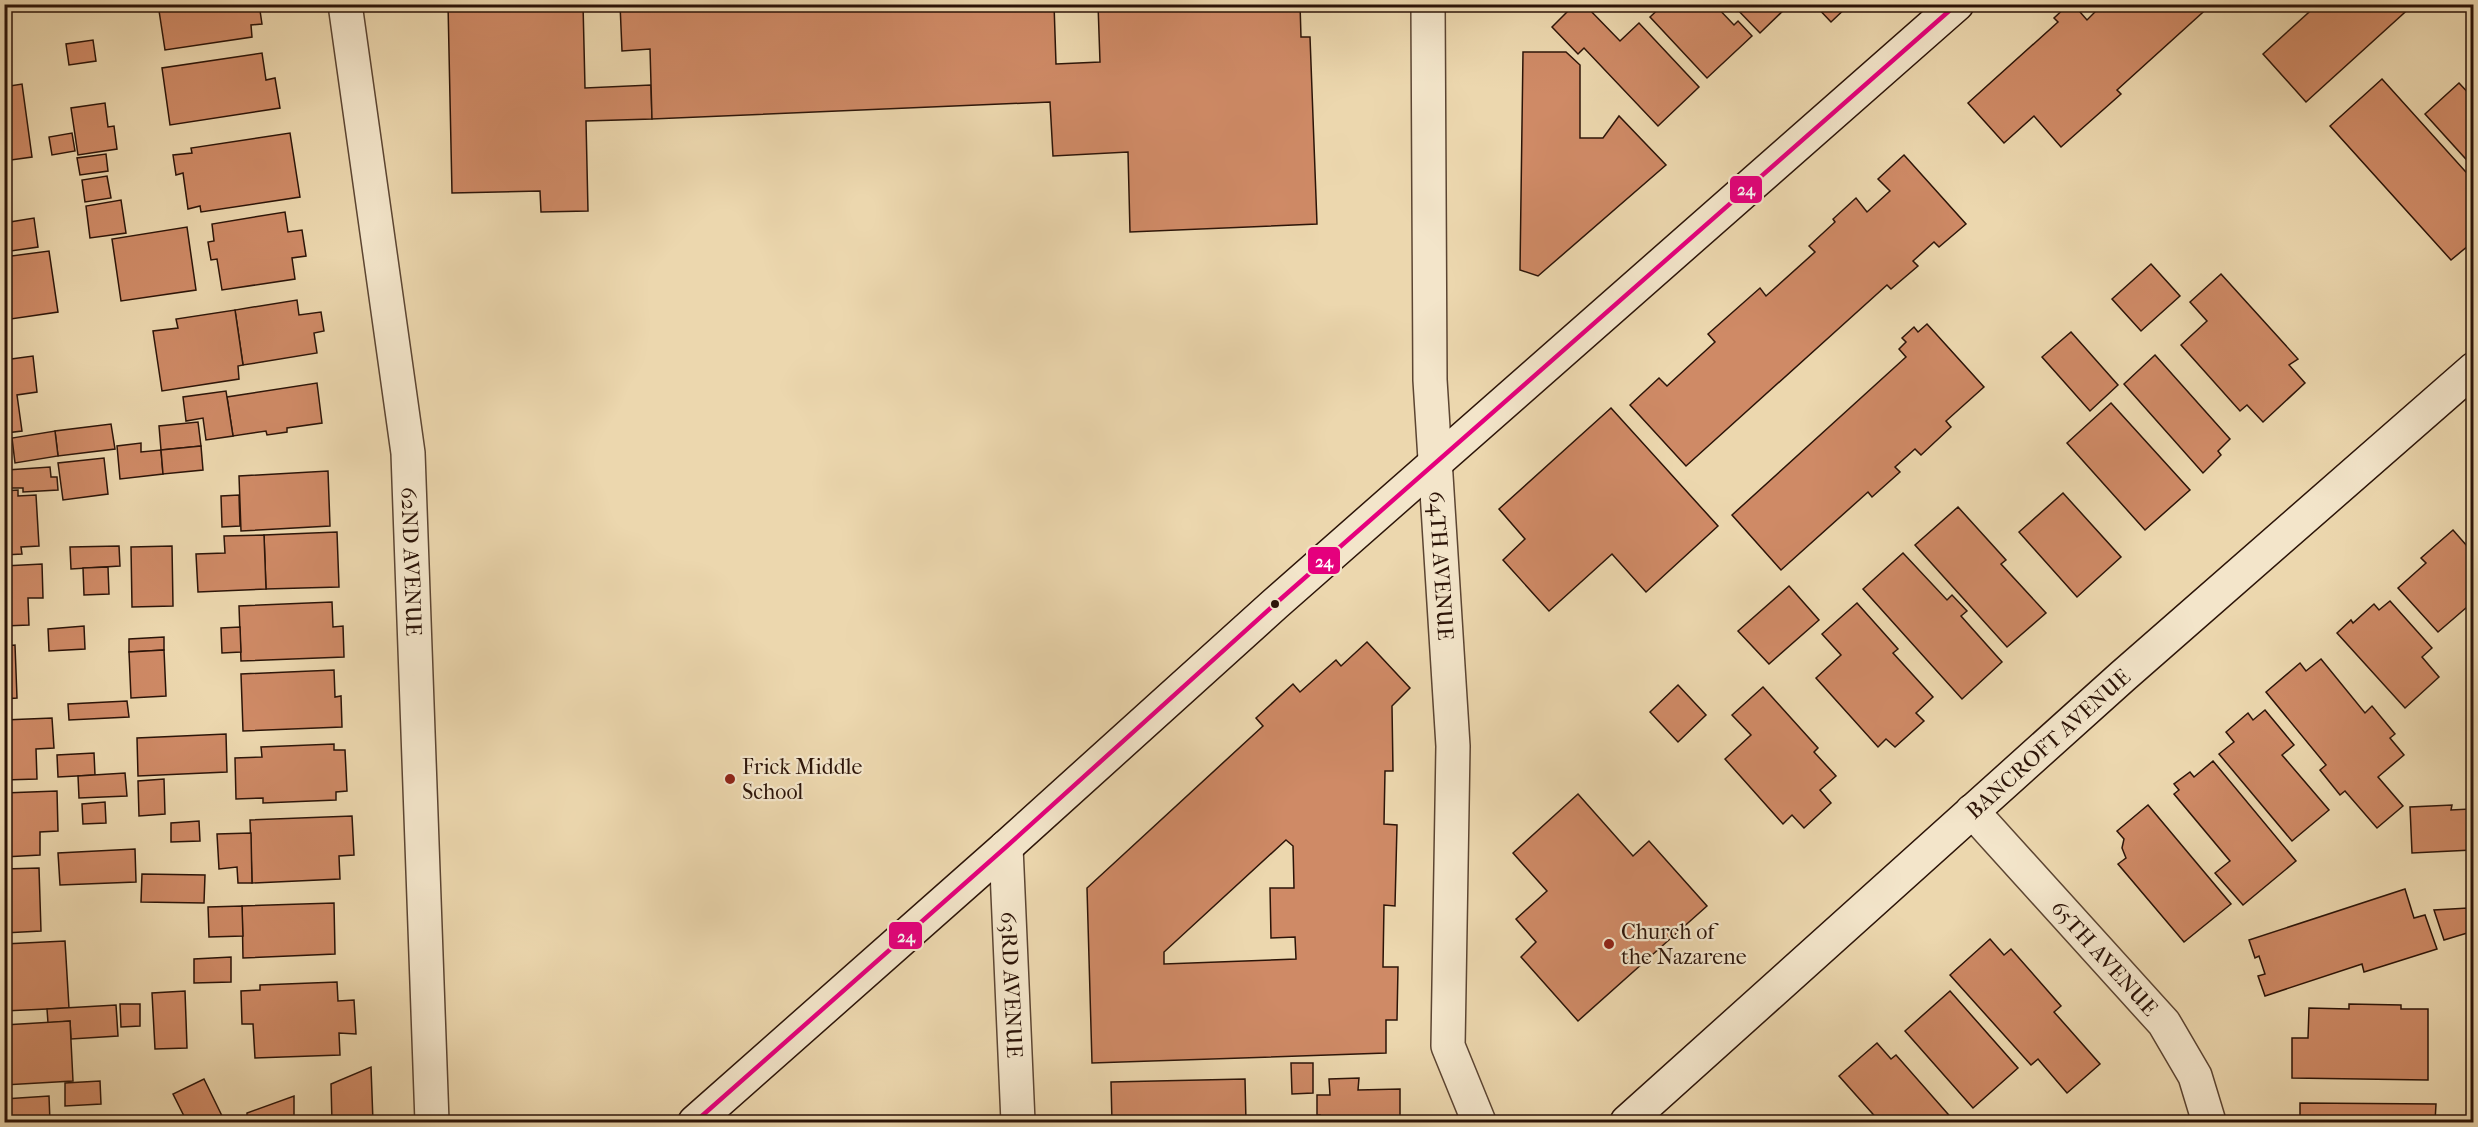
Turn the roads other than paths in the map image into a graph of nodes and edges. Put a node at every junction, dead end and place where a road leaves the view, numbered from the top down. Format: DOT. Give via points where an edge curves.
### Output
graph roads {
  1 [pos="345,4"];
  2 [pos="1428,4"];
  3 [pos="1957,4"];
  4 [pos="2474,369"];
  5 [pos="1435,464"];
  6 [pos="1972,811"];
  7 [pos="1006,847"];
  8 [pos="432,1122"];
  9 [pos="695,1122"];
  10 [pos="1018,1122"];
  11 [pos="1479,1122"];
  12 [pos="1627,1122"];
  13 [pos="2209,1122"];
  1 -- 8 [label="street, 62ND AVENUE" via="408,453"];
  2 -- 5 [label="street, 64TH AVENUE" via="1429,364"];
  3 -- 5 [label="street"];
  4 -- 6 [label="street, BANCROFT AVENUE"];
  5 -- 7 [label="street"];
  5 -- 11 [label="street, 64TH AVENUE" via="1453,746 1448,1046"];
  6 -- 12 [label="street, BANCROFT AVENUE"];
  6 -- 13 [label="street, 65TH AVENUE" via="2164,1023 2195,1076"];
  7 -- 9 [label="street"];
  7 -- 10 [label="street, 63RD AVENUE"];
}
